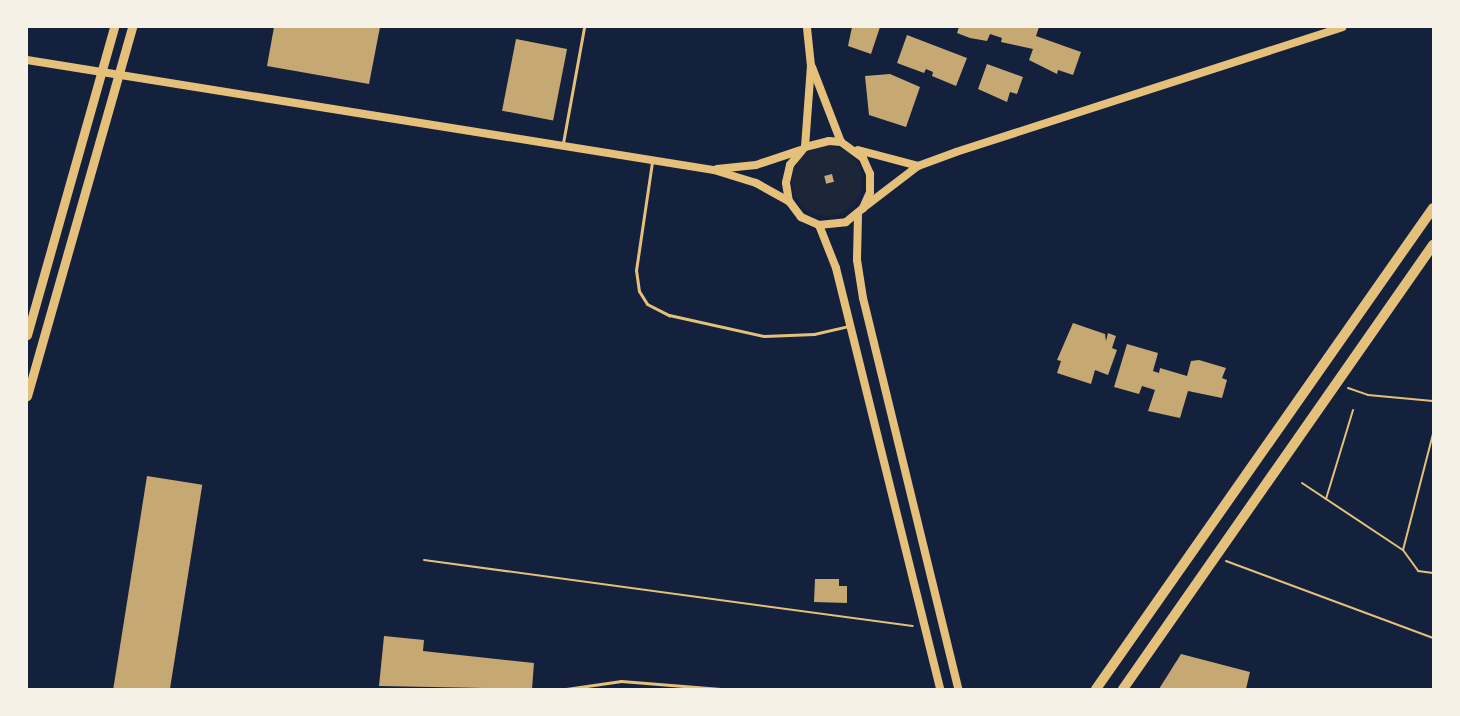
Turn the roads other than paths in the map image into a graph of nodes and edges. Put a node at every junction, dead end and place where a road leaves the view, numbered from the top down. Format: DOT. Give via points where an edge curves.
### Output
graph roads {
  1 [pos="114,27"];
  2 [pos="132,27"];
  3 [pos="585,27"];
  4 [pos="807,27"];
  5 [pos="1342,27"];
  6 [pos="27,60"];
  7 [pos="811,66"];
  8 [pos="102,71"];
  9 [pos="118,74"];
  10 [pos="841,142"];
  11 [pos="562,145"];
  12 [pos="850,147"];
  13 [pos="803,149"];
  14 [pos="652,160"];
  15 [pos="918,166"];
  16 [pos="714,170"];
  17 [pos="69,188"];
  18 [pos="84,194"];
  19 [pos="789,201"];
  20 [pos="1433,208"];
  21 [pos="861,211"];
  22 [pos="819,225"];
  23 [pos="1433,245"];
  24 [pos="850,325"];
  25 [pos="27,335"];
  26 [pos="27,396"];
  27 [pos="566,689"];
  28 [pos="721,689"];
  29 [pos="940,689"];
  30 [pos="958,689"];
  31 [pos="1096,689"];
  32 [pos="1123,689"];
  1 -- 8 [label="main road"];
  2 -- 9 [label="main road"];
  3 -- 11 [label="lane"];
  4 -- 7 [label="street"];
  5 -- 15 [label="main road"];
  6 -- 8 [label="main road"];
  7 -- 10 [label="street"];
  7 -- 13 [label="street"];
  8 -- 9 [label="main road"];
  8 -- 17 [label="main road"];
  9 -- 11 [label="main road"];
  9 -- 18 [label="main road"];
  10 -- 12 [label="main road"];
  10 -- 13 [label="main road" via="829,141"];
  11 -- 14 [label="main road"];
  12 -- 15 [label="main road" via="873,157"];
  12 -- 21 [label="main road" via="863,158 870,174 870,192"];
  13 -- 16 [label="main road" via="756,165"];
  13 -- 19 [label="main road" via="790,165 786,183"];
  14 -- 16 [label="main road"];
  14 -- 24 [label="lane" via="636,270 639,291 647,304 669,315 764,336 814,334"];
  15 -- 21 [label="main road"];
  16 -- 19 [label="main road" via="756,183"];
  17 -- 18 [label="main road"];
  17 -- 25 [label="main road"];
  18 -- 26 [label="main road"];
  19 -- 22 [label="main road" via="801,217"];
  20 -- 31 [label="highway"];
  21 -- 22 [label="main road" via="846,222"];
  21 -- 30 [label="main road" via="856,260 863,298"];
  22 -- 24 [label="main road" via="836,268"];
  23 -- 32 [label="highway"];
  24 -- 29 [label="main road"];
  27 -- 28 [label="lane" via="621,681"];
}
